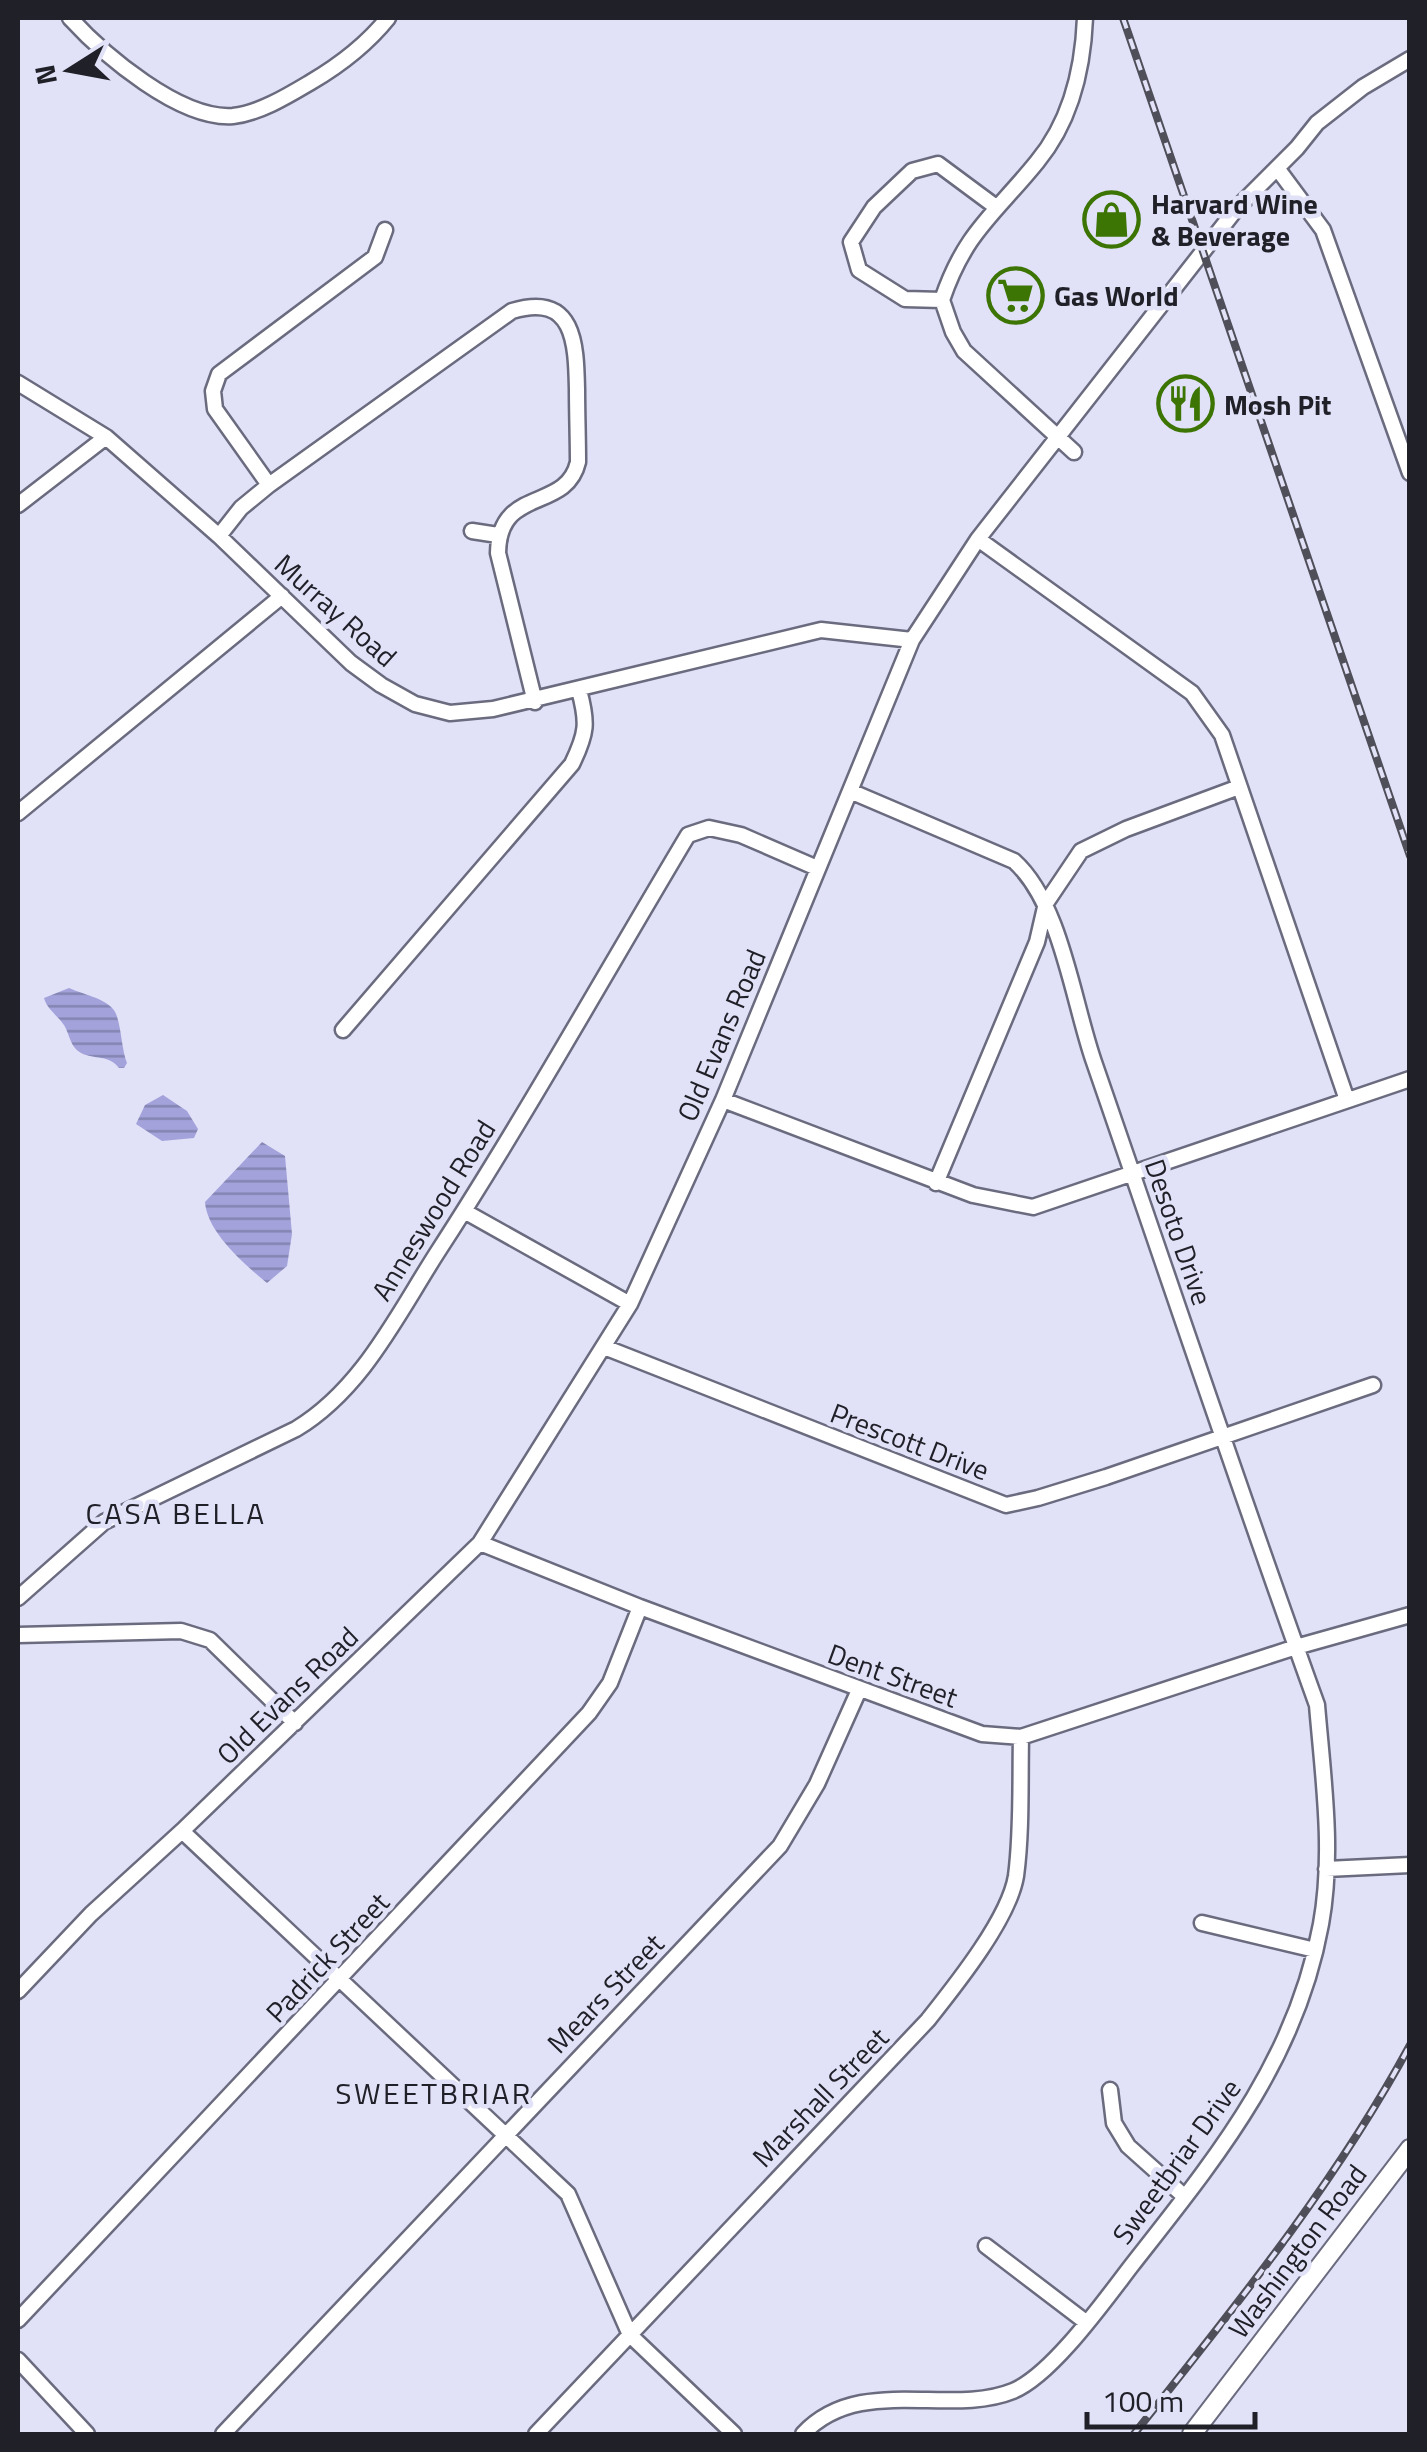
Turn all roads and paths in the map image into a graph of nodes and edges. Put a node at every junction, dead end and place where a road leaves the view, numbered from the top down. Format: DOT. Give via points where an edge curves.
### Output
graph roads {
  1 [pos="70,18"];
  2 [pos="388,18"];
  3 [pos="1085,18"];
  4 [pos="1410,59"];
  5 [pos="1277,168"];
  6 [pos="996,206"];
  7 [pos="385,230"];
  8 [pos="942,300"];
  9 [pos="18,382"];
  10 [pos="1056,437"];
  11 [pos="106,438"];
  12 [pos="1074,452"];
  13 [pos="1410,473"];
  14 [pos="269,485"];
  15 [pos="18,505"];
  16 [pos="472,531"];
  17 [pos="498,535"];
  18 [pos="219,536"];
  19 [pos="978,539"];
  20 [pos="282,596"];
  21 [pos="912,640"];
  22 [pos="579,690"];
  23 [pos="535,702"];
  24 [pos="1239,787"];
  25 [pos="850,791"];
  26 [pos="18,812"];
  27 [pos="816,868"];
  28 [pos="1046,903"];
  29 [pos="342,1030"];
  30 [pos="1410,1079"];
  31 [pos="723,1100"];
  32 [pos="1347,1100"];
  33 [pos="1132,1173"];
  34 [pos="936,1183"];
  35 [pos="464,1211"];
  36 [pos="630,1304"];
  37 [pos="604,1347"];
  38 [pos="1373,1385"];
  39 [pos="1223,1437"];
  40 [pos="480,1543"];
  41 [pos="18,1598"];
  42 [pos="640,1607"];
  43 [pos="1410,1615"];
  44 [pos="18,1635"];
  45 [pos="1296,1647"];
  46 [pos="859,1690"];
  47 [pos="295,1723"];
  48 [pos="1022,1737"];
  49 [pos="182,1831"];
  50 [pos="1410,1866"];
  51 [pos="1326,1868"];
  52 [pos="1202,1923"];
  53 [pos="1315,1950"];
  54 [pos="342,1979"];
  55 [pos="18,1991"];
  56 [pos="1110,2090"];
  57 [pos="505,2134"];
  58 [pos="1410,2149"];
  59 [pos="1185,2197"];
  60 [pos="986,2246"];
  61 [pos="18,2320"];
  62 [pos="1087,2323"];
  63 [pos="630,2335"];
  64 [pos="18,2360"];
  65 [pos="87,2434"];
  66 [pos="223,2434"];
  67 [pos="536,2434"];
  68 [pos="734,2434"];
  69 [pos="803,2434"];
  70 [pos="1192,2434"];
  1 -- 2 [label="street" via="158,90 195,110 233,116 282,99 340,65"];
  3 -- 6 [label="street" via="1079,75 1065,115 1039,161"];
  4 -- 5 [label="street, Old Evans Road" via="1326,115"];
  5 -- 10 [label="street, Old Evans Road" via="1237,208"];
  5 -- 13 [label="street" via="1323,230"];
  6 -- 8 [label="street" via="962,251"];
  6 -- 8 [label="street" via="938,164 912,171 851,242 859,270 905,299"];
  7 -- 14 [label="street" via="375,257 219,374 215,409"];
  8 -- 10 [label="street" via="964,351"];
  9 -- 11 [label="street, Murray Road"];
  10 -- 12 [label="street"];
  10 -- 19 [label="street, Old Evans Road"];
  11 -- 15 [label="street"];
  11 -- 18 [label="street, Murray Road"];
  14 -- 17 [label="street" via="512,311 530,306 565,320 576,348 578,462 574,478 519,508"];
  14 -- 18 [label="street"];
  16 -- 17 [label="street"];
  17 -- 23 [label="street"];
  18 -- 20 [label="street, Murray Road"];
  19 -- 21 [label="street, Old Evans Road"];
  19 -- 24 [label="street" via="1192,693 1222,734"];
  20 -- 23 [label="street, Murray Road" via="352,663 416,704 450,713"];
  20 -- 26 [label="street"];
  21 -- 22 [label="street, Murray Road" via="821,630"];
  21 -- 25 [label="street, Old Evans Road"];
  22 -- 23 [label="street, Murray Road"];
  22 -- 29 [label="street" via="587,721 572,764"];
  24 -- 28 [label="street" via="1080,850"];
  24 -- 32 [label="street"];
  25 -- 27 [label="street, Old Evans Road"];
  25 -- 28 [label="street, Desoto Drive" via="1014,861"];
  27 -- 31 [label="street, Old Evans Road"];
  27 -- 35 [label="street, Anneswood Road" via="740,835 709,828 688,835"];
  28 -- 33 [label="street, Desoto Drive"];
  28 -- 34 [label="street" via="1038,942"];
  30 -- 32 [label="street"];
  31 -- 34 [label="street"];
  31 -- 36 [label="street, Old Evans Road"];
  32 -- 33 [label="street"];
  33 -- 34 [label="street" via="1033,1207"];
  33 -- 39 [label="street, Desoto Drive"];
  35 -- 36 [label="street"];
  35 -- 41 [label="street, Anneswood Road" via="363,1368 333,1403 296,1429 104,1522"];
  36 -- 37 [label="street, Old Evans Road"];
  37 -- 39 [label="street, Prescott Drive" via="1006,1505"];
  37 -- 40 [label="street, Old Evans Road"];
  38 -- 39 [label="street, Prescott Drive"];
  39 -- 45 [label="street, Desoto Drive"];
  40 -- 42 [label="street, Dent Street"];
  40 -- 47 [label="street, Old Evans Road"];
  42 -- 46 [label="street, Dent Street"];
  42 -- 54 [label="street, Padrick Street" via="610,1683 589,1713"];
  43 -- 45 [label="street, Dent Street"];
  44 -- 47 [label="street" via="182,1631 210,1640"];
  45 -- 48 [label="street, Dent Street"];
  45 -- 51 [label="street, Sweetbriar Drive" via="1317,1705"];
  46 -- 48 [label="street, Dent Street" via="982,1734"];
  46 -- 57 [label="street, Mears Street" via="780,1846"];
  47 -- 49 [label="street, Old Evans Road"];
  48 -- 63 [label="street, Marshall Street" via="1016,1879 980,1948 928,2020"];
  49 -- 54 [label="street"];
  49 -- 55 [label="street, Old Evans Road"];
  50 -- 51 [label="street"];
  51 -- 53 [label="street, Sweetbriar Drive"];
  52 -- 53 [label="street"];
  53 -- 59 [label="street, Sweetbriar Drive" via="1279,2052 1238,2128"];
  54 -- 57 [label="street"];
  54 -- 61 [label="street, Padrick Street"];
  56 -- 59 [label="street" via="1114,2123 1128,2146"];
  57 -- 63 [label="street" via="568,2194"];
  57 -- 66 [label="street, Mears Street"];
  58 -- 70 [label="main road, Washington Road"];
  59 -- 62 [label="street, Sweetbriar Drive"];
  60 -- 62 [label="street"];
  62 -- 69 [label="street, Sweetbriar Drive" via="1012,2392 848,2406"];
  63 -- 67 [label="street, Marshall Street"];
  63 -- 68 [label="street"];
  64 -- 65 [label="street"];
}
